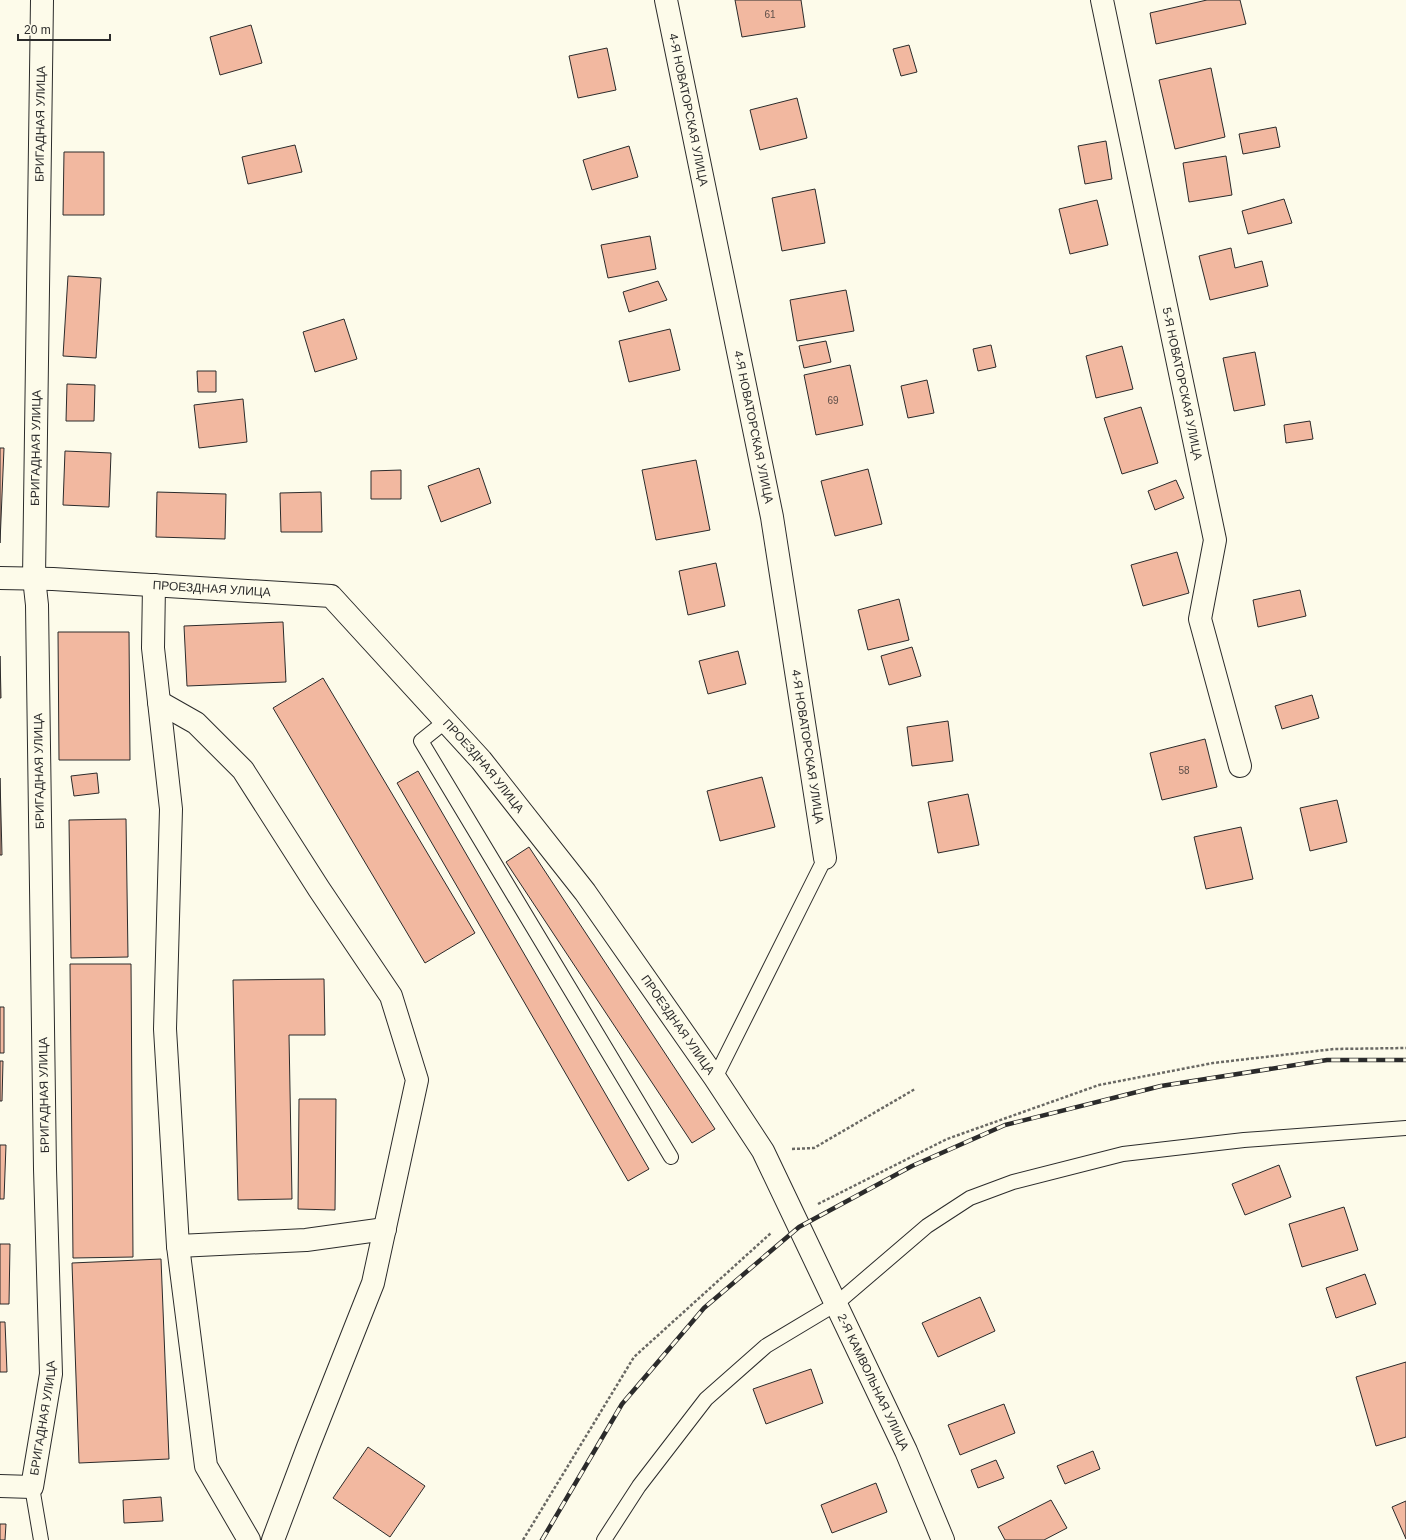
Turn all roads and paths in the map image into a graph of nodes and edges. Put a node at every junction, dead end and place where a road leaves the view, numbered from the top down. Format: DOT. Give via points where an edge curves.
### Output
graph roads {
  1 [pos="42,0"];
  2 [pos="666,0"];
  3 [pos="1102,0"];
  4 [pos="0,578"];
  5 [pos="34,578"];
  6 [pos="154,585"];
  7 [pos="159,702"];
  8 [pos="446,721"];
  9 [pos="1240,766"];
  10 [pos="826,858"];
  11 [pos="715,1078"];
  12 [pos="915,1089"];
  13 [pos="1406,1128"];
  14 [pos="763,1150"];
  15 [pos="671,1157"];
  16 [pos="799,1227"];
  17 [pos="385,1229"];
  18 [pos="178,1246"];
  19 [pos="836,1304"];
  20 [pos="0,1486"];
  21 [pos="32,1487"];
  22 [pos="42,1540"];
  23 [pos="249,1540"];
  24 [pos="273,1540"];
  25 [pos="604,1540"];
  26 [pos="944,1540"];
  1 -- 5 [label="street, БРИГАДНАЯ УЛИЦА"];
  2 -- 10 [label="street, 4-Я НОВАТОРСКАЯ УЛИЦА" via="772,518"];
  3 -- 9 [label="street, 5-Я НОВАТОРСКАЯ УЛИЦА" via="1215,540 1200,619"];
  4 -- 5 [label="street, ПРОЕЗДНАЯ УЛИЦА"];
  5 -- 6 [label="street, ПРОЕЗДНАЯ УЛИЦА"];
  5 -- 21 [label="street, БРИГАДНАЯ УЛИЦА" via="37,621 45,1169 52,1374"];
  6 -- 7 [label="street" via="153,648"];
  6 -- 8 [label="street, ПРОЕЗДНАЯ УЛИЦА" via="331,596"];
  7 -- 17 [label="street" via="196,723 243,770 391,996 417,1080"];
  7 -- 18 [label="street" via="171,809 165,1029"];
  8 -- 11 [label="street, ПРОЕЗДНАЯ УЛИЦА" via="481,760 586,892"];
  8 -- 15 [label="lane" via="422,741"];
  10 -- 11 [label="lane"];
  11 -- 14 [label="street, ПРОЕЗДНАЯ УЛИЦА"];
  12 -- 14 [label="path" via="814,1148"];
  13 -- 19 [label="lane" via="1244,1140 1123,1154 1013,1182 970,1198 927,1226"];
  14 -- 16 [label="street, ПРОЕЗДНАЯ УЛИЦА"];
  16 -- 19 [label="street, 2-Я КАМВОЛЬНАЯ УЛИЦА"];
  17 -- 18 [label="street" via="306,1240"];
  17 -- 24 [label="street" via="373,1284"];
  18 -- 23 [label="street" via="206,1466"];
  19 -- 25 [label="lane" via="766,1346 706,1399 639,1486"];
  19 -- 26 [label="street, 2-Я КАМВОЛЬНАЯ УЛИЦА" via="906,1451"];
  20 -- 21 [label="street"];
  21 -- 22 [label="lane, БРИГАДНАЯ УЛИЦА"];
}
